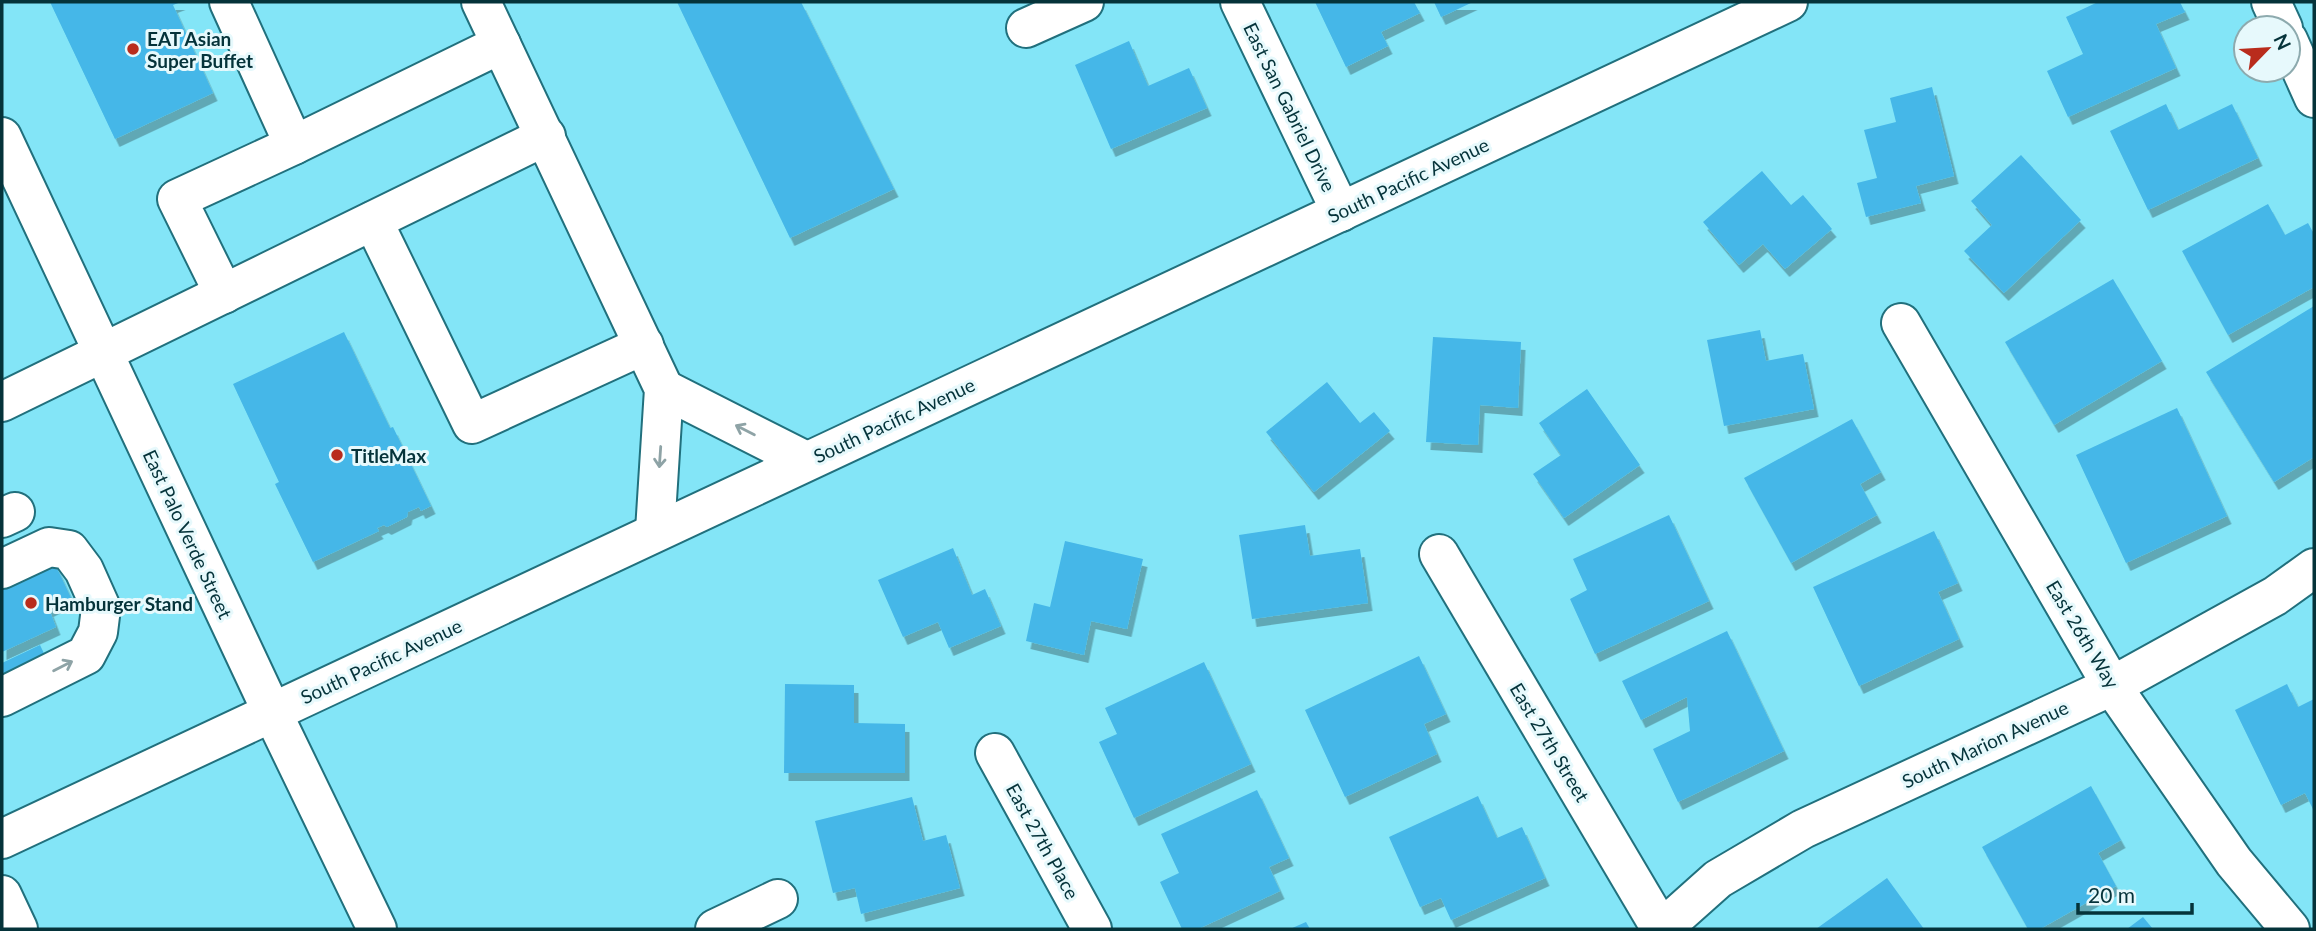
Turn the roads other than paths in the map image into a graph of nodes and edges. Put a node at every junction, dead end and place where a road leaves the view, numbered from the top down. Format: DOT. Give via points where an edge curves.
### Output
graph roads {
  1 [pos="229,2"];
  2 [pos="481,2"];
  3 [pos="1084,2"];
  4 [pos="1240,2"];
  5 [pos="1788,2"];
  6 [pos="1026,28"];
  7 [pos="501,44"];
  8 [pos="2302,71"];
  9 [pos="2314,98"];
  10 [pos="546,136"];
  11 [pos="2,137"];
  12 [pos="294,145"];
  13 [pos="1341,212"];
  14 [pos="373,220"];
  15 [pos="224,294"];
  16 [pos="1901,323"];
  17 [pos="644,345"];
  18 [pos="103,354"];
  19 [pos="664,389"];
  20 [pos="2,402"];
  21 [pos="806,461"];
  22 [pos="655,531"];
  23 [pos="1439,554"];
  24 [pos="2314,568"];
  25 [pos="2,569"];
  26 [pos="2112,686"];
  27 [pos="2,697"];
  28 [pos="272,712"];
  29 [pos="995,753"];
  30 [pos="2,839"];
  31 [pos="2,895"];
  32 [pos="778,899"];
  33 [pos="18,929"];
  34 [pos="377,929"];
  35 [pos="715,929"];
  36 [pos="1092,929"];
  37 [pos="1662,929"];
  38 [pos="2290,929"];
  1 -- 12 [label="street"];
  2 -- 7 [label="street"];
  3 -- 6 [label="street"];
  4 -- 13 [label="street, East San Gabriel Drive"];
  5 -- 13 [label="street, South Pacific Avenue"];
  7 -- 10 [label="street"];
  7 -- 12 [label="street"];
  8 -- 9 [label="street"];
  10 -- 14 [label="street"];
  10 -- 17 [label="street"];
  11 -- 18 [label="street, East Palo Verde Street"];
  12 -- 15 [label="street" via="177,200"];
  13 -- 21 [label="street, South Pacific Avenue"];
  14 -- 15 [label="street"];
  14 -- 17 [label="street" via="472,424"];
  15 -- 18 [label="street"];
  16 -- 26 [label="street, East 26th Way"];
  17 -- 19 [label="street"];
  18 -- 20 [label="street"];
  18 -- 28 [label="street, East Palo Verde Street"];
  21 -- 19 [label="street, one-way"];
  19 -- 22 [label="street, one-way"];
  21 -- 22 [label="street, South Pacific Avenue"];
  22 -- 28 [label="street, South Pacific Avenue"];
  23 -- 37 [label="street, East 27th Street"];
  24 -- 26 [label="street, South Marion Avenue" via="2274,596"];
  27 -- 25 [label="street, one-way" via="86,654 98,632 100,608 84,569 69,550 49,547"];
  26 -- 37 [label="street, South Marion Avenue" via="1803,829 1718,879"];
  26 -- 38 [label="street, East 26th Way" via="2234,862"];
  28 -- 30 [label="street, South Pacific Avenue"];
  28 -- 34 [label="street, East Palo Verde Street"];
  29 -- 36 [label="street, East 27th Place"];
  31 -- 33 [label="street"];
  32 -- 35 [label="street"];
}
